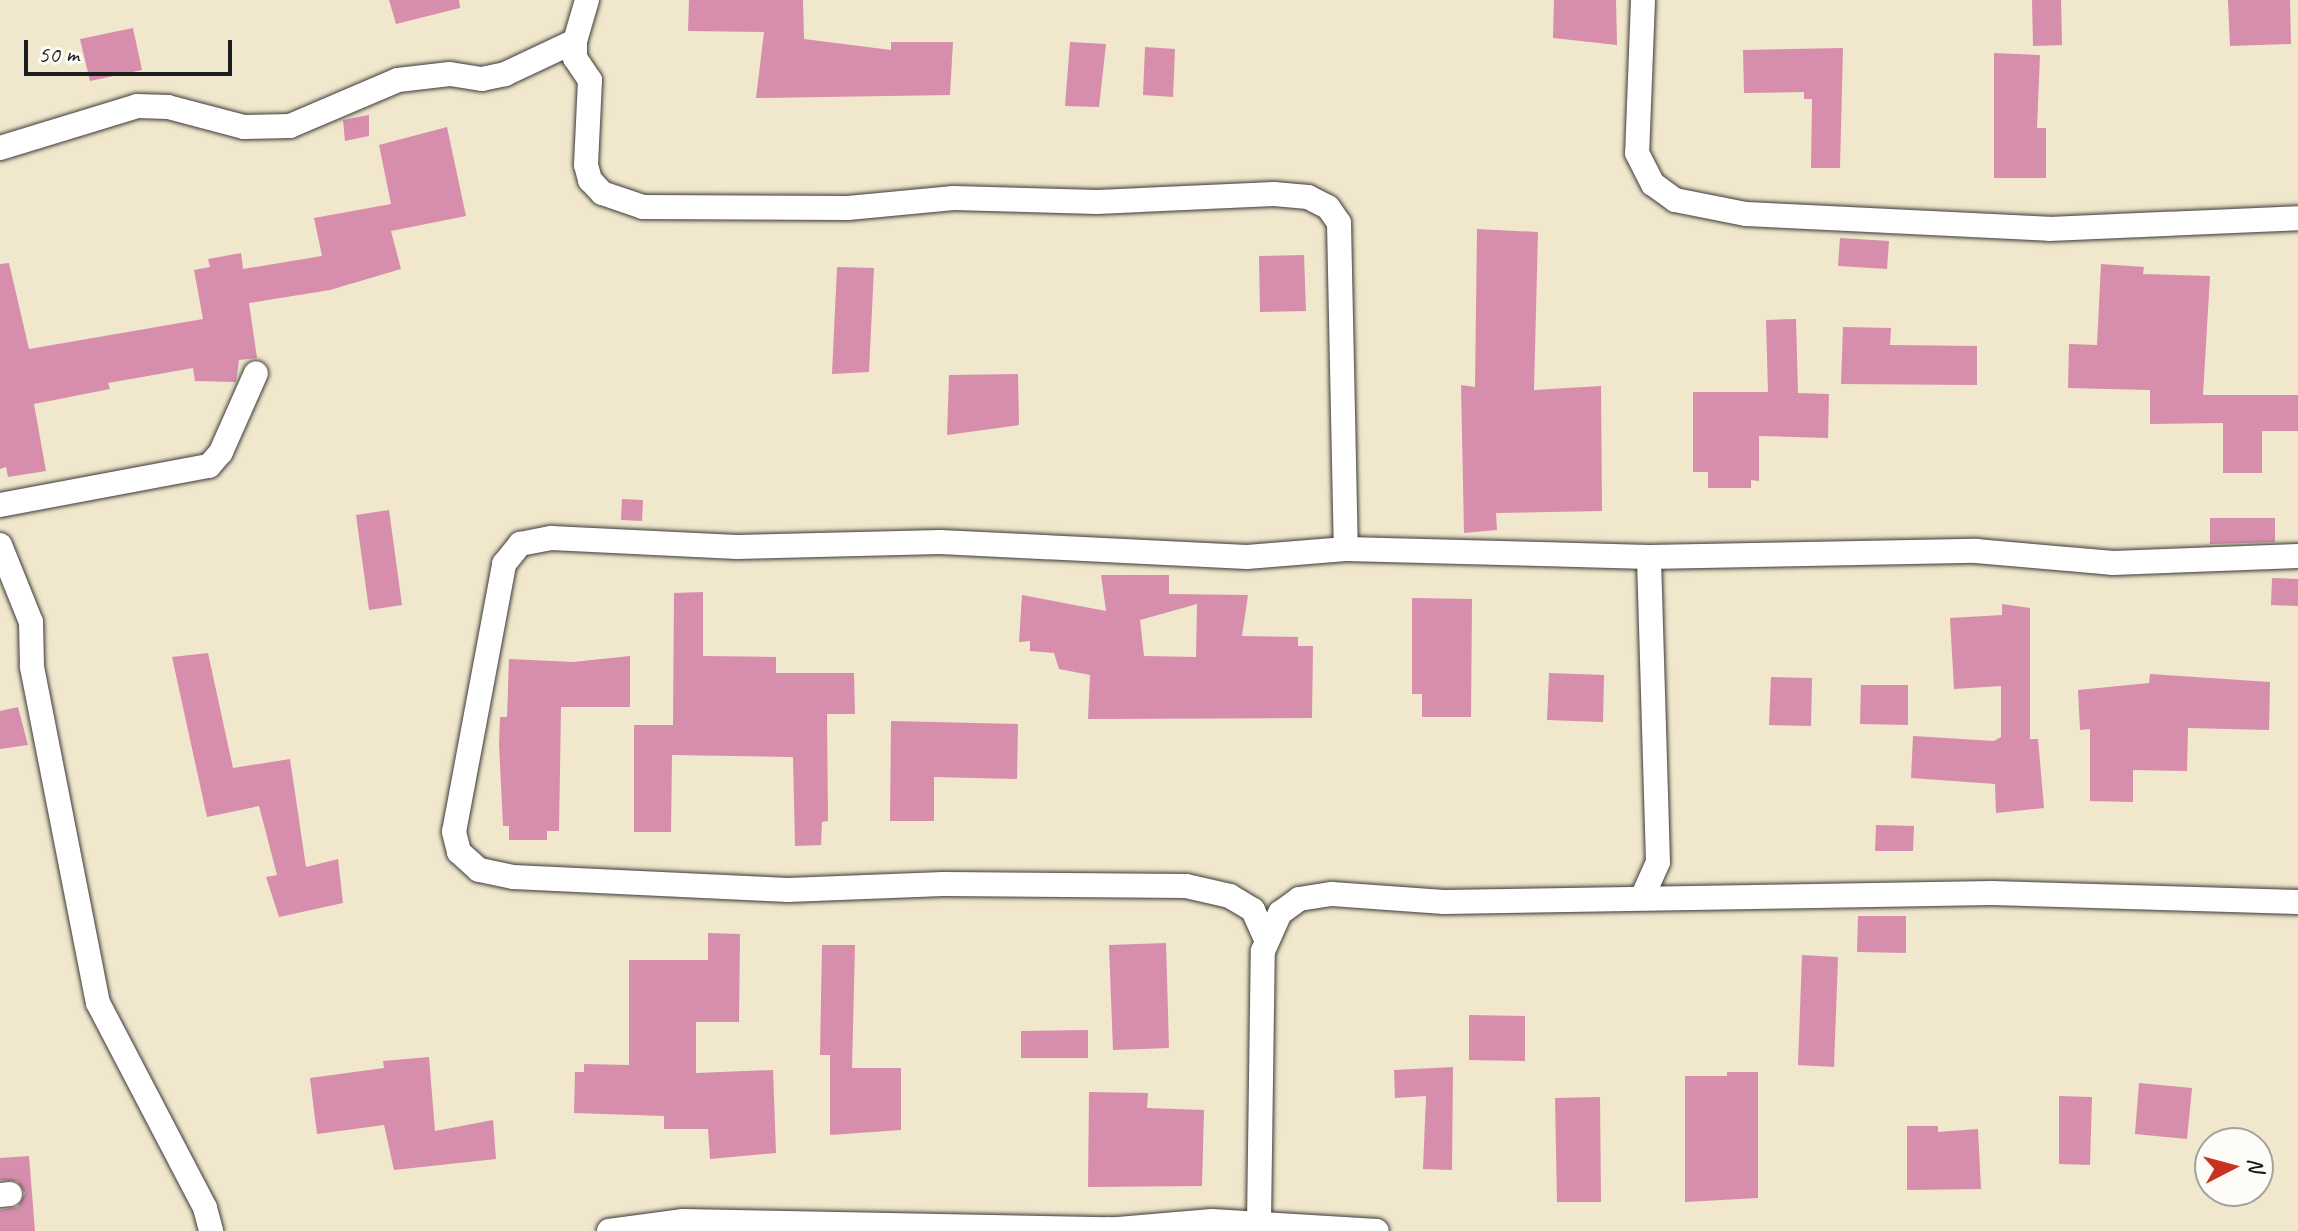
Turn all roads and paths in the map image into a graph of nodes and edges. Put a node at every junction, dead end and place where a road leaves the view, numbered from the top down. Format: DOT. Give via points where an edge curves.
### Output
graph roads {
  1 [pos="587,0"];
  2 [pos="1643,0"];
  3 [pos="575,41"];
  4 [pos="0,148"];
  5 [pos="2298,218"];
  6 [pos="256,373"];
  7 [pos="0,505"];
  8 [pos="0,545"];
  9 [pos="1346,549"];
  10 [pos="2298,556"];
  11 [pos="1649,557"];
  12 [pos="1642,898"];
  13 [pos="2298,902"];
  14 [pos="1265,937"];
  15 [pos="1259,1222"];
  16 [pos="211,1231"];
  17 [pos="609,1231"];
  18 [pos="1377,1231"];
  1 -- 3 [label="street"];
  2 -- 5 [label="street" via="1637,153 1653,184 1675,200 1746,214 2049,229"];
  3 -- 4 [label="street" via="505,74 398,80 290,126 244,127 168,107 137,106"];
  3 -- 9 [label="street" via="575,58 590,80 585,139 590,180 602,193 643,207 848,208 954,198 1097,202 1274,194 1308,197 1328,207 1339,223"];
  6 -- 7 [label="street" via="221,452 209,466"];
  8 -- 16 [label="street" via="31,622 32,667 98,1003 205,1208"];
  9 -- 11 [label="street"];
  9 -- 14 [label="street" via="1247,557 940,542 737,547 551,538 520,544 504,564 492,611 454,832 459,852 479,870 513,877 788,890 943,884 1186,886 1230,896 1253,910"];
  10 -- 11 [label="street" via="2113,563 1976,551"];
  11 -- 12 [label="street" via="1658,862"];
  12 -- 13 [label="street" via="1992,893"];
  12 -- 14 [label="street" via="1444,902 1332,894 1299,899 1280,913"];
  14 -- 15 [label="street"];
  15 -- 17 [label="street" via="1118,1229 683,1221"];
  15 -- 18 [label="street"];
}
